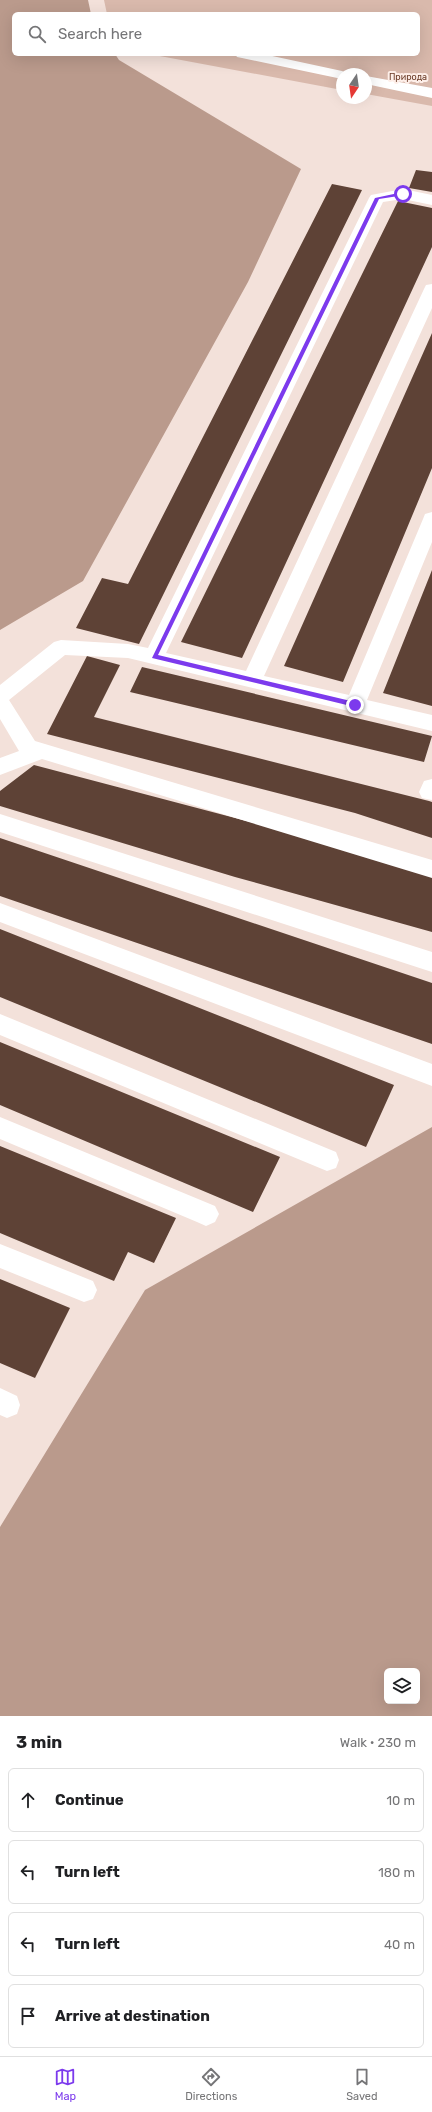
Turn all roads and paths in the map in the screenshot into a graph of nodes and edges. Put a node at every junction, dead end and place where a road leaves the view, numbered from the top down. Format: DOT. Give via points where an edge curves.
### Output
graph roads {
  1 [pos="252,56"];
  2 [pos="336,74"];
  3 [pos="372,81"];
  4 [pos="432,93"];
  5 [pos="432,200"];
  6 [pos="432,289"];
  7 [pos="432,520"];
  8 [pos="154,657"];
  9 [pos="252,680"];
  10 [pos="0,696"];
  11 [pos="0,702"];
  12 [pos="355,705"];
  13 [pos="432,723"];
  14 [pos="41,751"];
  15 [pos="0,767"];
  16 [pos="0,823"];
  17 [pos="432,869"];
  18 [pos="0,912"];
  19 [pos="432,962"];
  20 [pos="0,1024"];
  21 [pos="432,1075"];
  22 [pos="0,1128"];
  23 [pos="327,1160"];
  24 [pos="206,1214"];
  25 [pos="0,1256"];
  26 [pos="84,1290"];
  1 -- 2 [label="lane"];
  3 -- 4 [label="lane"];
  5 -- 8 [label="lane" via="403,194 378,198"];
  6 -- 9 [label="lane"];
  7 -- 12 [label="lane"];
  8 -- 9 [label="lane"];
  8 -- 10 [label="lane" via="128,651 61,647"];
  9 -- 12 [label="lane"];
  11 -- 14 [label="lane" via="28,747"];
  12 -- 13 [label="lane"];
  14 -- 15 [label="lane"];
  14 -- 17 [label="lane"];
  16 -- 19 [label="lane"];
  18 -- 21 [label="lane"];
  20 -- 23 [label="lane"];
  22 -- 24 [label="lane"];
  25 -- 26 [label="lane"];
}
